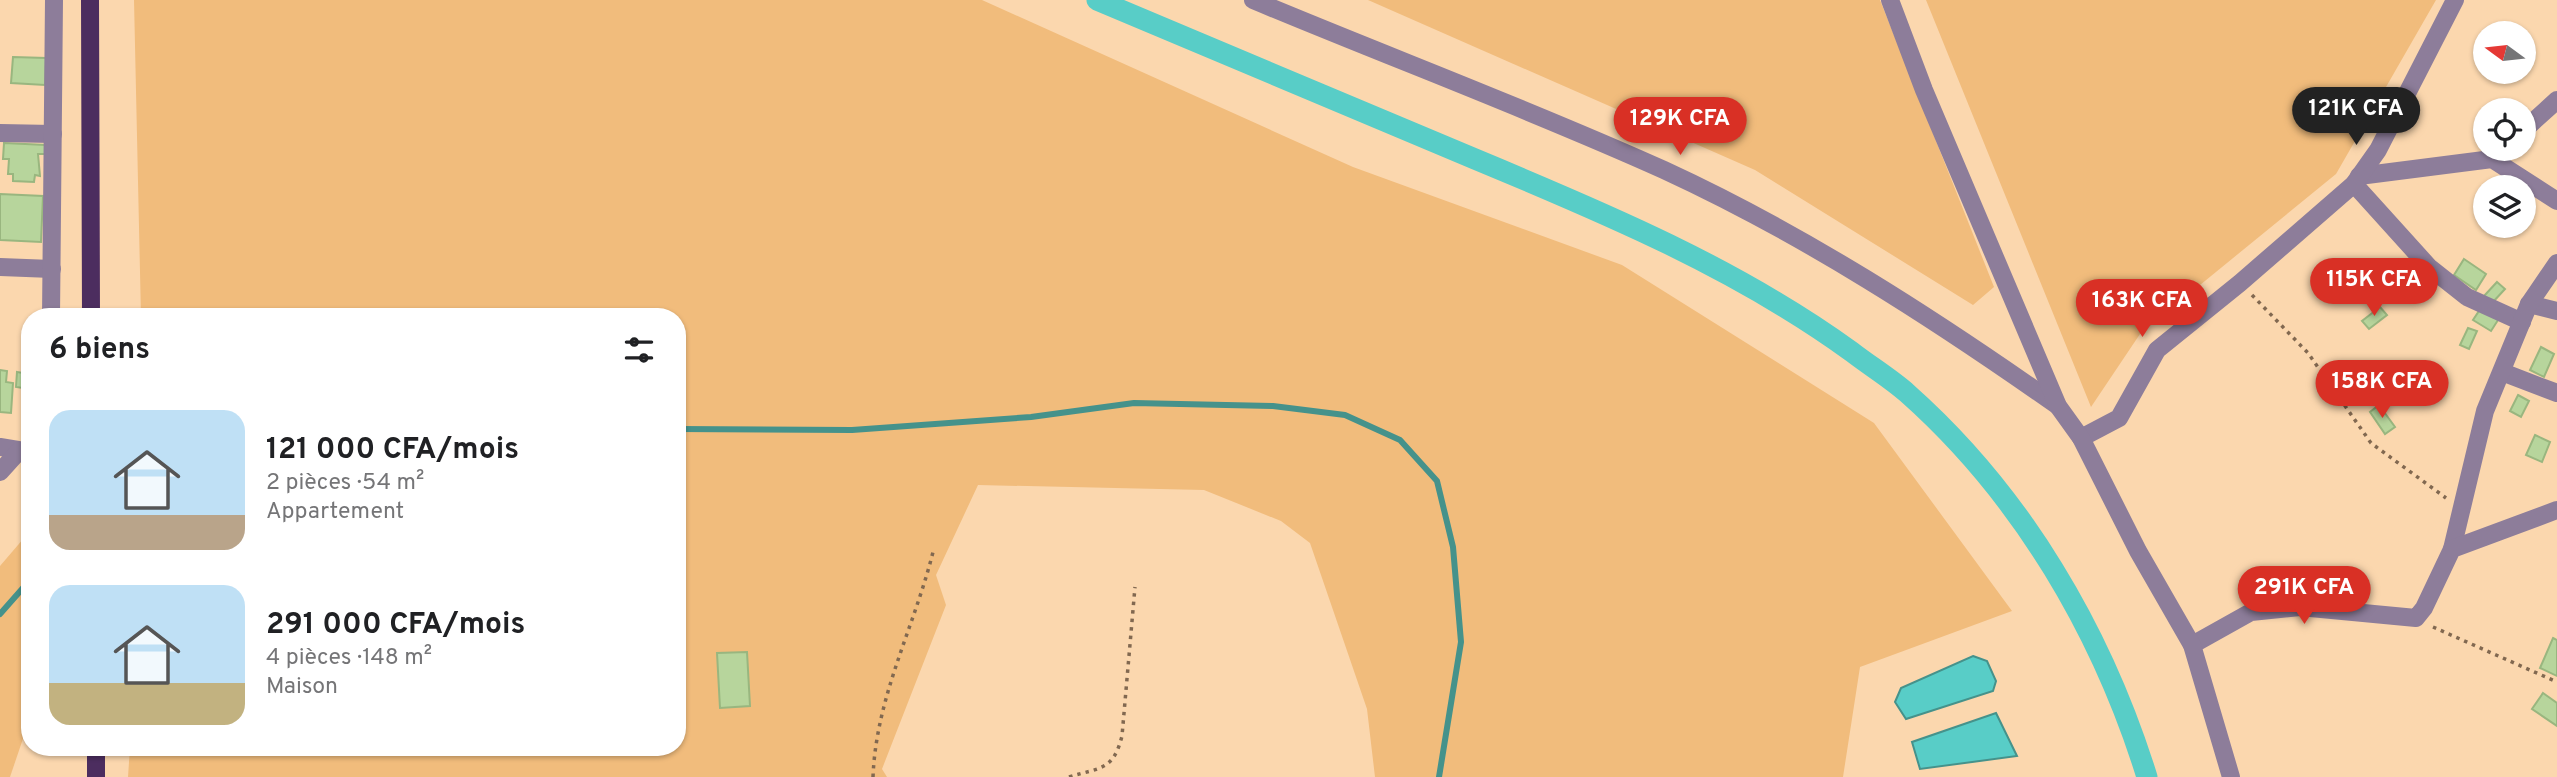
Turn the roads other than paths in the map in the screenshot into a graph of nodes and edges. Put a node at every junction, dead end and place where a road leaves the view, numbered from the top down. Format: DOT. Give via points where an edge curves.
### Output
graph roads {
  1 [pos="54,0"];
  2 [pos="90,0"];
  3 [pos="1253,0"];
  4 [pos="1890,0"];
  5 [pos="2455,0"];
  6 [pos="2557,100"];
  7 [pos="2536,119"];
  8 [pos="0,133"];
  9 [pos="53,134"];
  10 [pos="2473,159"];
  11 [pos="2507,161"];
  12 [pos="2357,180"];
  13 [pos="2557,201"];
  14 [pos="2557,263"];
  15 [pos="0,267"];
  16 [pos="52,269"];
  17 [pos="2529,304"];
  18 [pos="51,308"];
  19 [pos="91,308"];
  20 [pos="2557,311"];
  21 [pos="2522,322"];
  22 [pos="2502,372"];
  23 [pos="2557,393"];
  24 [pos="2058,406"];
  25 [pos="2081,438"];
  26 [pos="0,447"];
  27 [pos="21,450"];
  28 [pos="21,454"];
  29 [pos="0,472"];
  30 [pos="2557,510"];
  31 [pos="2452,549"];
  32 [pos="2192,645"];
  33 [pos="96,756"];
  34 [pos="96,777"];
  35 [pos="2231,777"];
  1 -- 9 [label="street"];
  2 -- 19 [label="main road"];
  3 -- 24 [label="street" via="1664,170 1840,263"];
  4 -- 24 [label="street"];
  5 -- 12 [label="street" via="2378,150"];
  6 -- 7 [label="street"];
  8 -- 9 [label="street"];
  9 -- 16 [label="street"];
  10 -- 12 [label="street"];
  11 -- 13 [label="street"];
  12 -- 21 [label="street" via="2429,267 2467,297"];
  12 -- 25 [label="street" via="2241,284 2157,350 2119,418"];
  14 -- 17 [label="street"];
  15 -- 16 [label="street"];
  16 -- 18 [label="street"];
  17 -- 20 [label="street"];
  17 -- 21 [label="street"];
  21 -- 22 [label="street"];
  22 -- 23 [label="street"];
  22 -- 31 [label="street" via="2486,411"];
  24 -- 25 [label="street"];
  25 -- 32 [label="street"];
  26 -- 27 [label="street"];
  28 -- 29 [label="street"];
  30 -- 31 [label="street"];
  31 -- 32 [label="street" via="2416,618 2300,607 2251,612"];
  32 -- 35 [label="street"];
  33 -- 34 [label="main road"];
}
